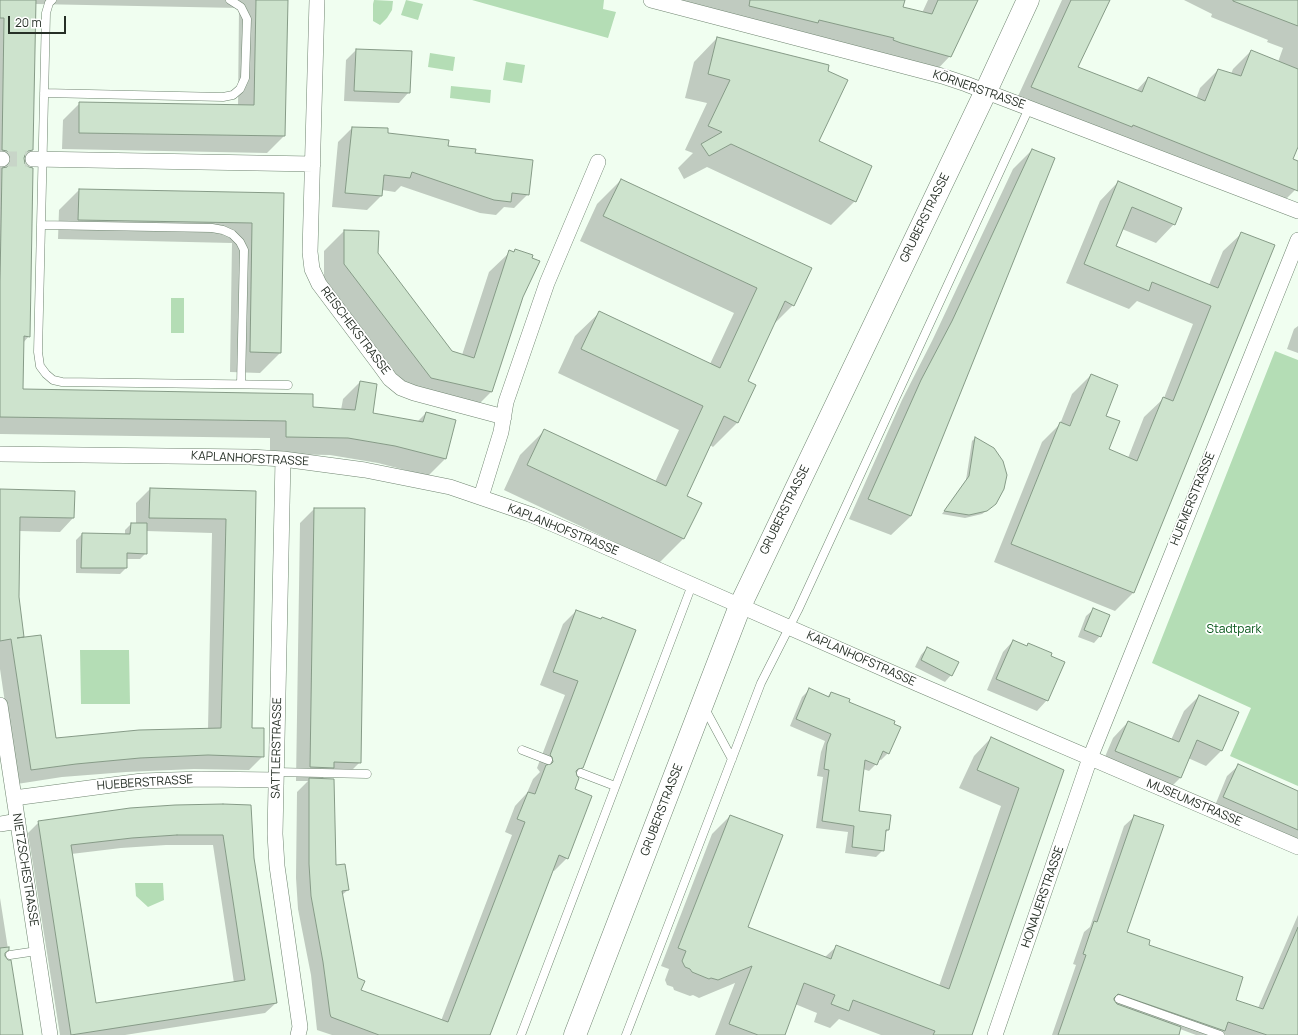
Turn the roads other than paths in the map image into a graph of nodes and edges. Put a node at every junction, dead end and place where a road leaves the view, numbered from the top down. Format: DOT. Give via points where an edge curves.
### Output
graph roads {
  1 [pos="52,0"];
  2 [pos="230,0"];
  3 [pos="317,0"];
  4 [pos="650,0"];
  5 [pos="1028,0"];
  6 [pos="44,92"];
  7 [pos="986,92"];
  8 [pos="1029,108"];
  9 [pos="38,159"];
  10 [pos="598,162"];
  11 [pos="313,164"];
  12 [pos="1298,211"];
  13 [pos="41,225"];
  14 [pos="1298,240"];
  15 [pos="241,384"];
  16 [pos="288,385"];
  17 [pos="504,417"];
  18 [pos="0,454"];
  19 [pos="283,459"];
  20 [pos="481,497"];
  21 [pos="692,584"];
  22 [pos="740,606"];
  23 [pos="789,628"];
  24 [pos="702,704"];
  25 [pos="0,705"];
  26 [pos="522,750"];
  27 [pos="1090,758"];
  28 [pos="732,759"];
  29 [pos="548,760"];
  30 [pos="581,772"];
  31 [pos="367,774"];
  32 [pos="276,776"];
  33 [pos="615,786"];
  34 [pos="14,798"];
  35 [pos="18,821"];
  36 [pos="0,824"];
  37 [pos="1298,847"];
  38 [pos="37,951"];
  39 [pos="10,955"];
  40 [pos="1119,999"];
  41 [pos="50,1035"];
  42 [pos="298,1035"];
  43 [pos="521,1035"];
  44 [pos="575,1035"];
  45 [pos="626,1035"];
  46 [pos="995,1035"];
  47 [pos="1220,1035"];
  1 -- 6 [label="lane" via="46,13"];
  2 -- 6 [label="lane" via="241,7 247,19 245,78 240,89 233,95 223,97"];
  3 -- 11 [label="street, REISCHEKSTRASSE"];
  4 -- 7 [label="street, KÖRNERSTRASSE" via="942,76"];
  5 -- 7 [label="main road, GRUBERSTRASSE"];
  6 -- 9 [label="lane"];
  7 -- 8 [label="street, KÖRNERSTRASSE"];
  7 -- 22 [label="main road, GRUBERSTRASSE"];
  8 -- 12 [label="street, KÖRNERSTRASSE"];
  8 -- 23 [label="lane"];
  9 -- 11 [label="street"];
  9 -- 13 [label="lane"];
  10 -- 17 [label="street" via="547,283 506,402"];
  11 -- 17 [label="street, REISCHEKSTRASSE" via="310,252 312,269 319,284 379,364 401,388"];
  13 -- 15 [label="lane" via="212,228 232,234 244,250"];
  13 -- 15 [label="lane" via="38,352 40,366 53,380"];
  14 -- 27 [label="street, HUEMERSTRASSE"];
  15 -- 16 [label="lane"];
  17 -- 20 [label="street"];
  18 -- 19 [label="street, KAPLANHOFSTRASSE"];
  19 -- 20 [label="street, KAPLANHOFSTRASSE" via="406,477"];
  19 -- 32 [label="street, SATTLERSTRASSE"];
  20 -- 21 [label="street, KAPLANHOFSTRASSE" via="532,515"];
  21 -- 22 [label="street, KAPLANHOFSTRASSE"];
  21 -- 33 [label="lane"];
  22 -- 23 [label="street, KAPLANHOFSTRASSE"];
  22 -- 24 [label="main road, GRUBERSTRASSE"];
  23 -- 27 [label="street, KAPLANHOFSTRASSE"];
  23 -- 28 [label="lane" via="761,683"];
  24 -- 28 [label="lane"];
  24 -- 44 [label="main road, GRUBERSTRASSE"];
  25 -- 34 [label="street, NIETZSCHESTRASSE"];
  26 -- 29 [label="lane"];
  27 -- 37 [label="street, MUSEUMSTRASSE"];
  27 -- 46 [label="street, HONAUERSTRASSE"];
  28 -- 45 [label="lane"];
  30 -- 33 [label="lane"];
  31 -- 32 [label="lane"];
  32 -- 34 [label="street, HUEBERSTRASSE" via="142,781"];
  32 -- 42 [label="street, SATTLERSTRASSE" via="277,859 300,1028"];
  33 -- 43 [label="lane"];
  34 -- 35 [label="street, NIETZSCHESTRASSE"];
  35 -- 36 [label="street"];
  35 -- 38 [label="street, NIETZSCHESTRASSE"];
  38 -- 39 [label="lane"];
  38 -- 41 [label="street, NIETZSCHESTRASSE"];
  40 -- 47 [label="lane"];
}
